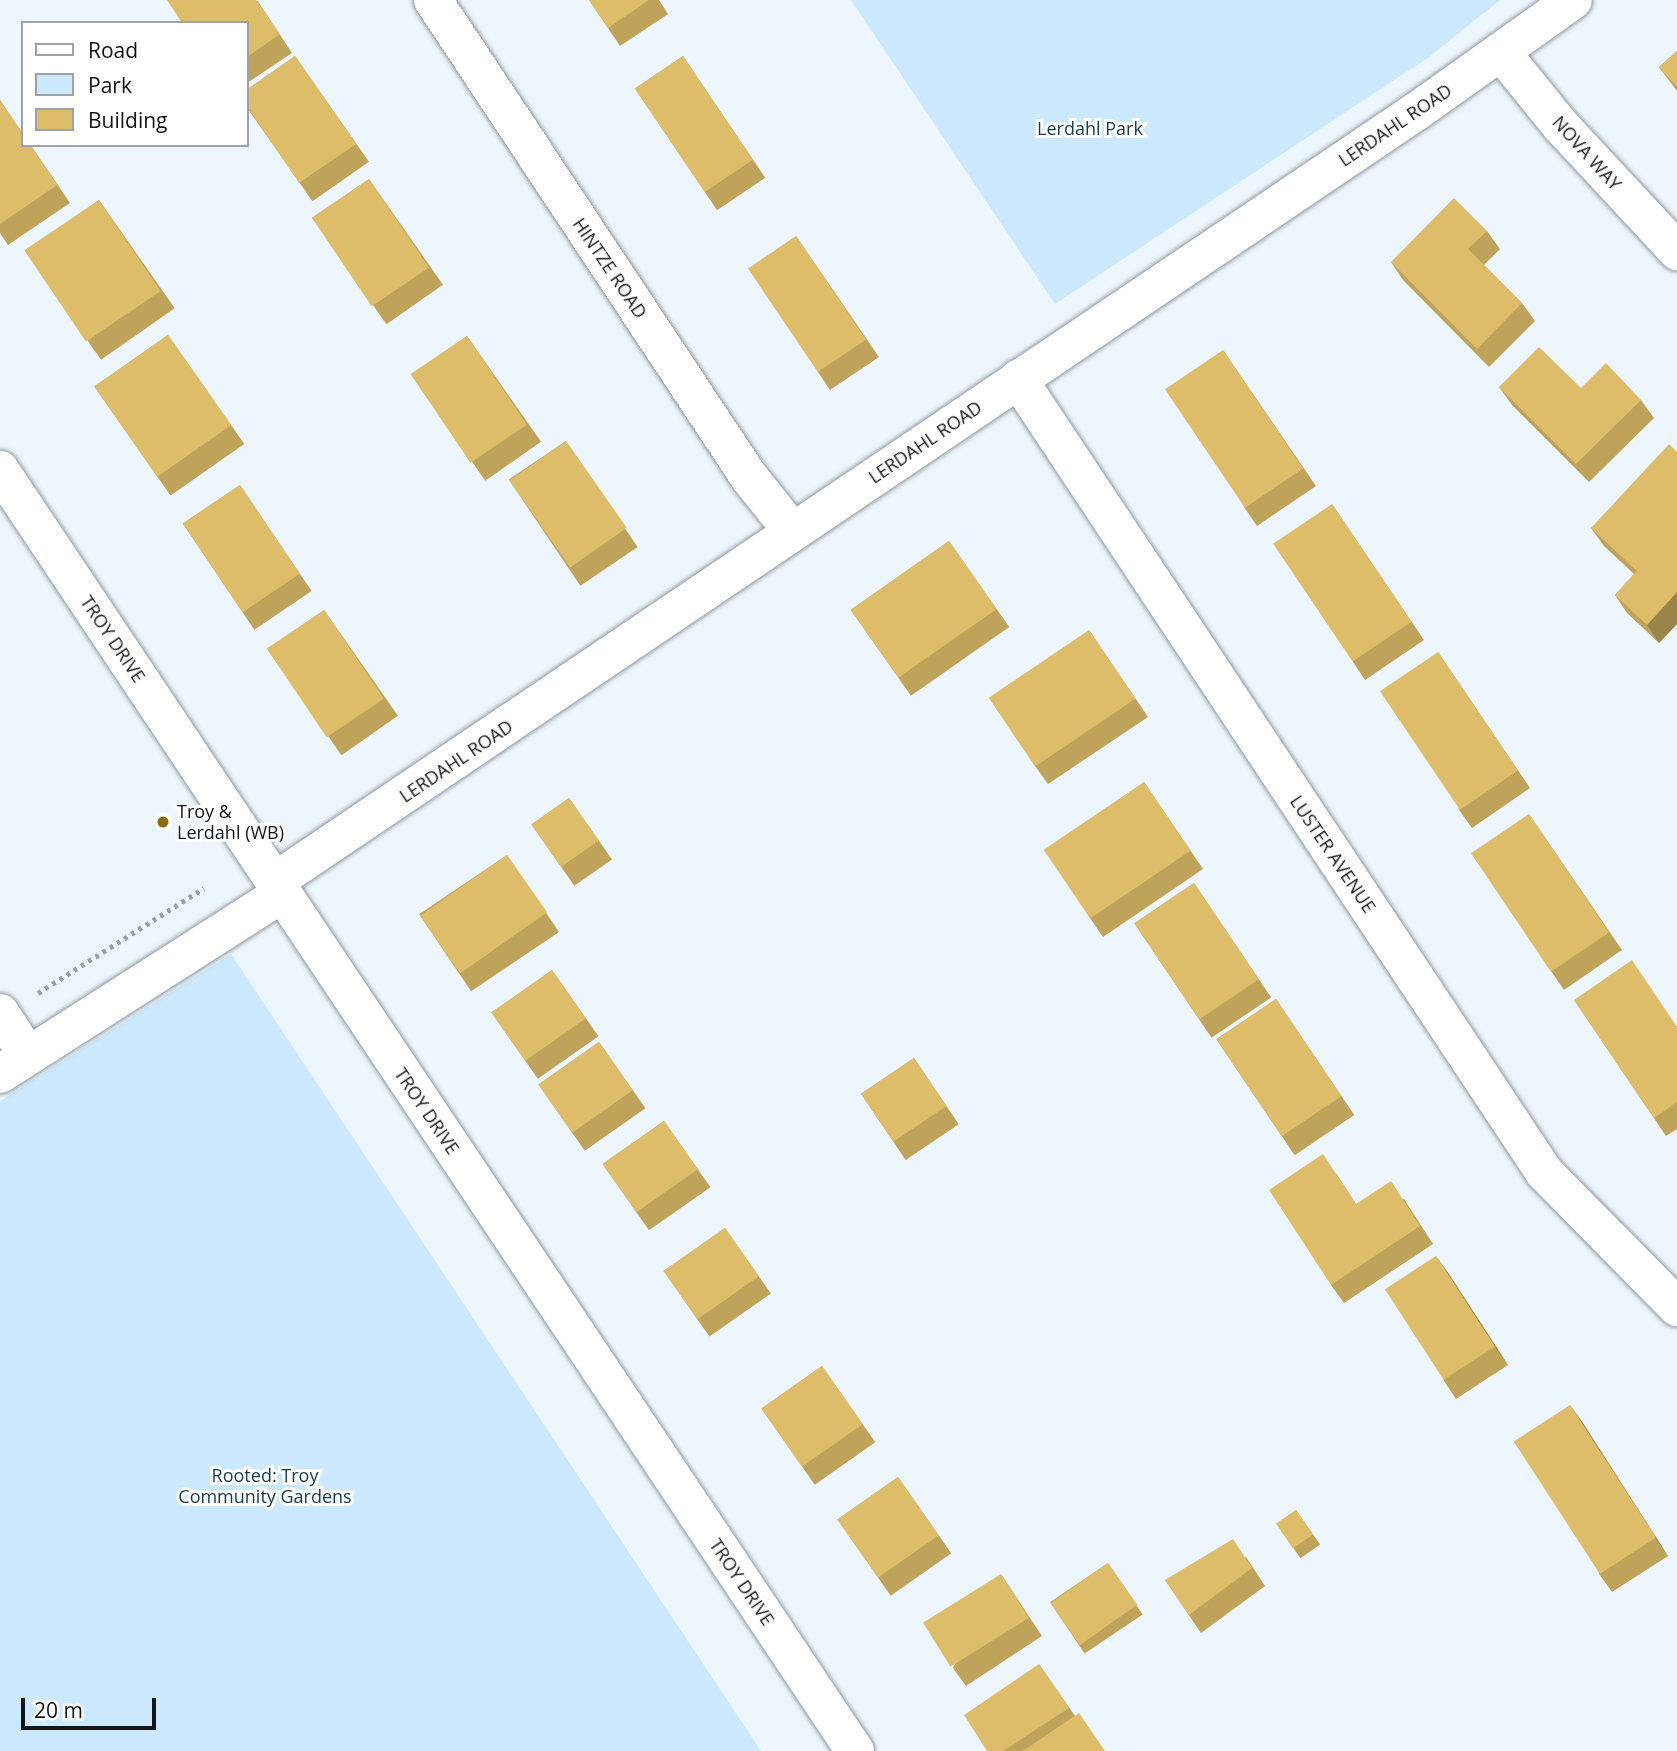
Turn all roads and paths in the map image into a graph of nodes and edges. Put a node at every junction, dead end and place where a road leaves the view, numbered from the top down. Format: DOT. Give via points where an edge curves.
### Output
graph roads {
  1 [pos="433,0"];
  2 [pos="1573,0"];
  3 [pos="1501,52"];
  4 [pos="1677,251"];
  5 [pos="1018,379"];
  6 [pos="0,470"];
  7 [pos="793,532"];
  8 [pos="204,888"];
  9 [pos="278,888"];
  10 [pos="37,993"];
  11 [pos="0,1013"];
  12 [pos="14,1065"];
  13 [pos="1677,1307"];
  14 [pos="855,1751"];
  1 -- 7 [label="street, HINTZE ROAD" via="749,477"];
  2 -- 3 [label="street, LERDAHL ROAD"];
  3 -- 4 [label="street, NOVA WAY" via="1561,126"];
  3 -- 5 [label="street, LERDAHL ROAD"];
  5 -- 7 [label="street, LERDAHL ROAD"];
  5 -- 13 [label="street, LUSTER AVENUE" via="1544,1172"];
  6 -- 9 [label="street, TROY DRIVE"];
  7 -- 9 [label="street, LERDAHL ROAD"];
  8 -- 10 [label="path"];
  9 -- 12 [label="street, LERDAHL ROAD"];
  9 -- 14 [label="street, TROY DRIVE"];
  11 -- 12 [label="street"];
}
